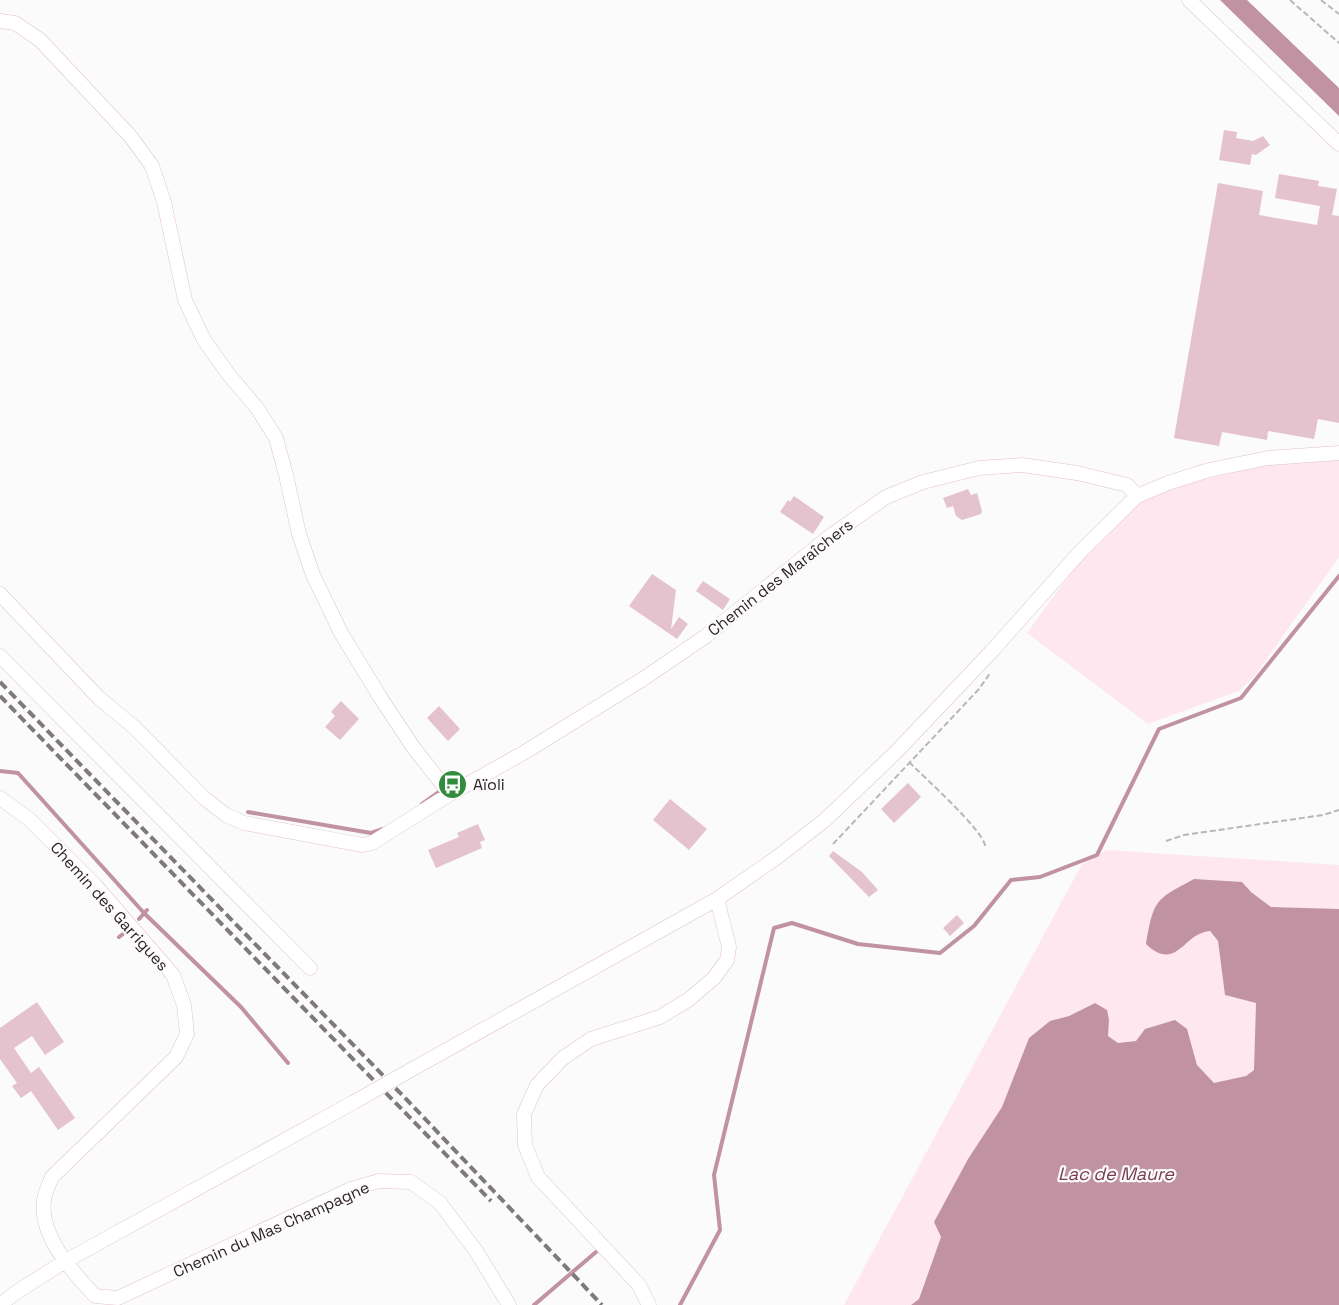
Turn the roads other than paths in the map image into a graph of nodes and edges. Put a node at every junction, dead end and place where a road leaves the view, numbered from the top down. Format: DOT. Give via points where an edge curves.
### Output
graph roads {
  1 [pos="1189,0"];
  2 [pos="0,21"];
  3 [pos="1339,144"];
  4 [pos="1339,453"];
  5 [pos="1137,496"];
  6 [pos="0,594"];
  7 [pos="0,656"];
  8 [pos="450,795"];
  9 [pos="0,798"];
  10 [pos="717,899"];
  11 [pos="310,968"];
  12 [pos="64,1262"];
  13 [pos="0,1305"];
  14 [pos="509,1305"];
  15 [pos="650,1305"];
  1 -- 3 [label="street"];
  2 -- 8 [label="street" via="15,23 40,40 131,137 152,165 185,300 204,340 276,438 299,534 336,624 413,747"];
  4 -- 5 [label="street" via="1268,458 1209,470"];
  5 -- 8 [label="street, Chemin des Maraîchers" via="1127,485 1022,465 979,468 923,482 886,497 643,679"];
  5 -- 10 [label="street" via="1080,552 890,758 825,820"];
  6 -- 8 [label="street, Chemin des Maraîchers" via="99,698 134,727 204,798 243,823 363,845"];
  7 -- 11 [label="street"];
  9 -- 12 [label="street, Chemin des Garrigues" via="29,819 95,885 173,975 184,1005 187,1034 176,1057 52,1178 43,1210"];
  10 -- 12 [label="street, bridge"];
  10 -- 15 [label="street" via="729,947 727,960 714,978 660,1017 591,1039 563,1058 537,1084 524,1114 525,1145 538,1177 639,1285"];
  12 -- 13 [label="street"];
  12 -- 14 [label="street, Chemin du Mas Champagne" via="95,1296 118,1298 351,1189 379,1182 411,1182 440,1203"];
}
